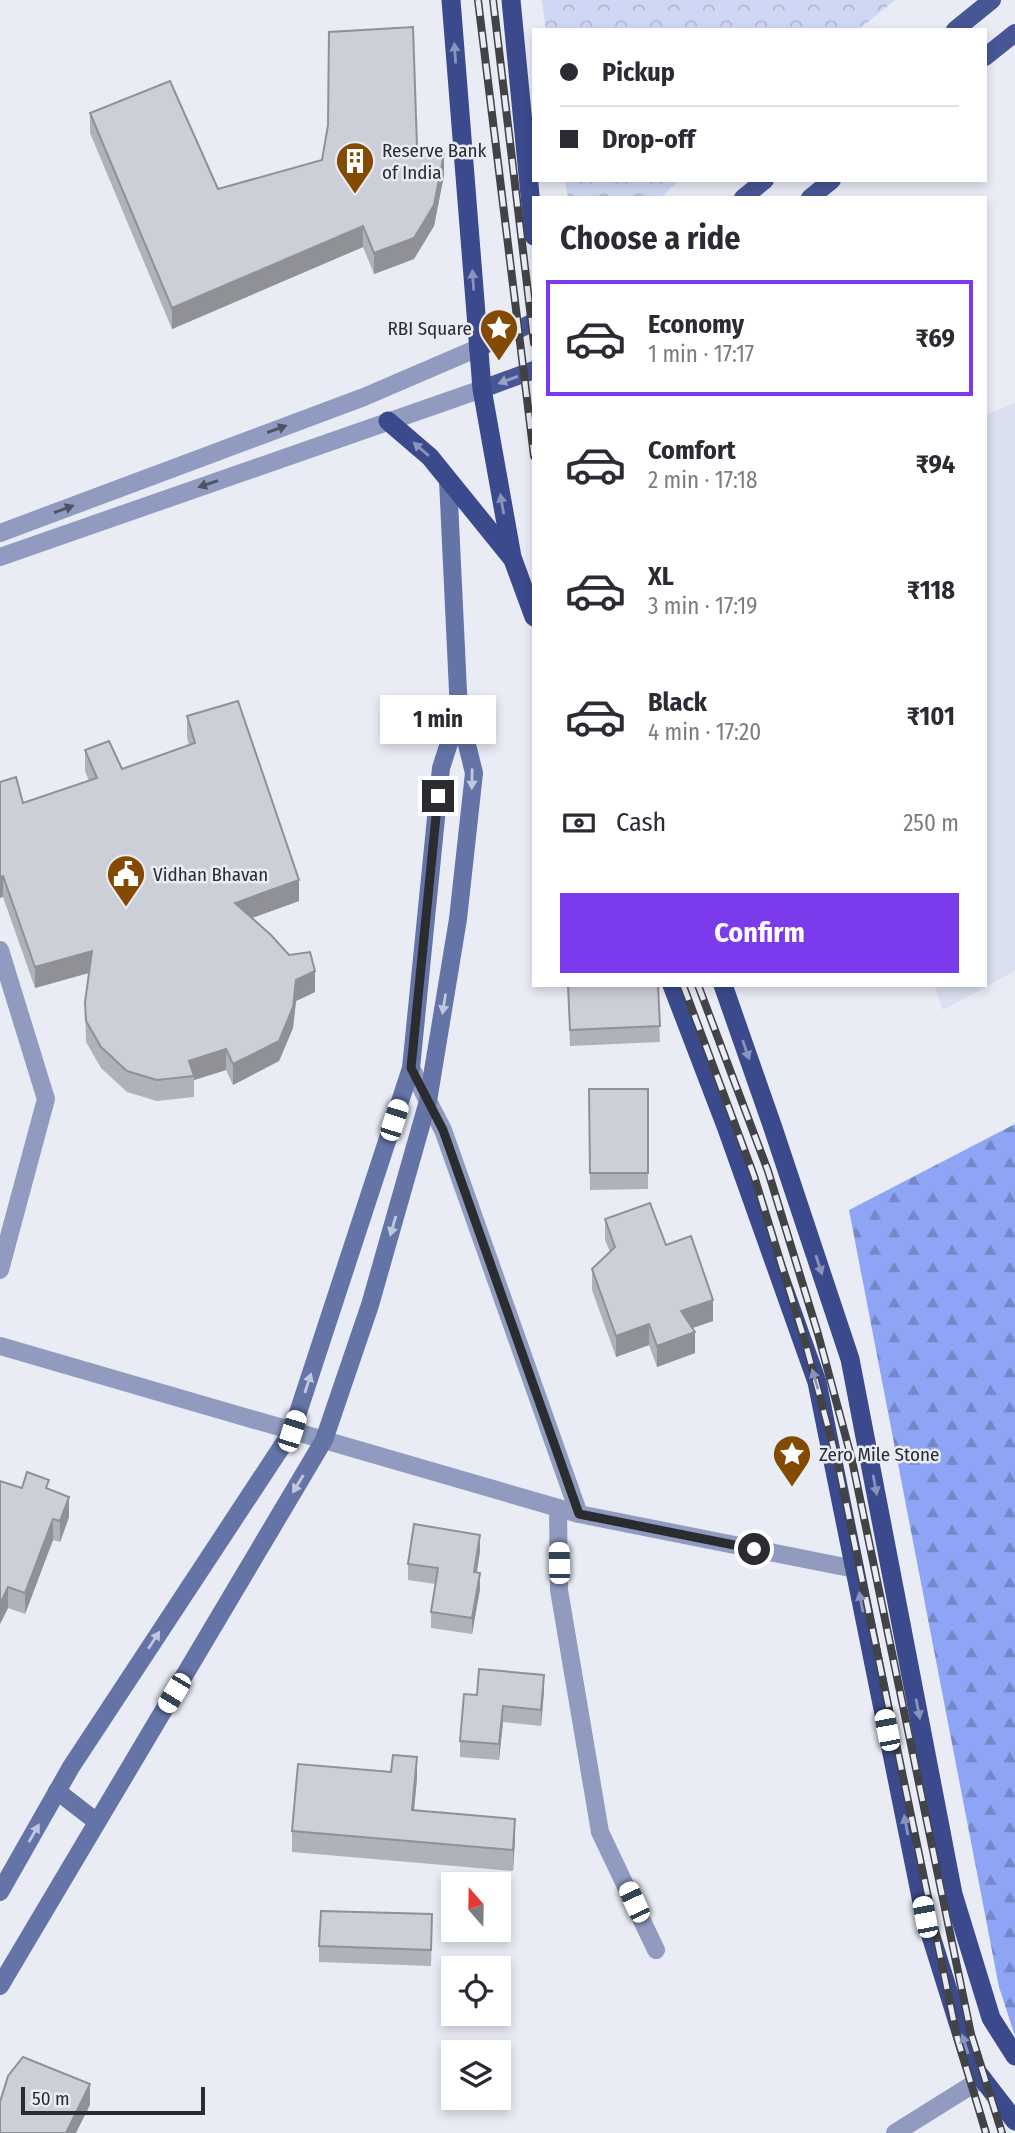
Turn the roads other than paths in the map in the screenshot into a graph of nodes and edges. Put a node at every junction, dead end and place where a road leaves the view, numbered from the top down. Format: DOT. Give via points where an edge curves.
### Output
graph roads {
  1 [pos="451,0"];
  2 [pos="512,0"];
  3 [pos="992,0"];
  4 [pos="957,28"];
  5 [pos="1015,33"];
  6 [pos="987,55"];
  7 [pos="763,182"];
  8 [pos="830,182"];
  9 [pos="745,196"];
  10 [pos="812,196"];
  11 [pos="532,216"];
  12 [pos="532,323"];
  13 [pos="478,348"];
  14 [pos="532,371"];
  15 [pos="482,389"];
  16 [pos="388,421"];
  17 [pos="447,480"];
  18 [pos="0,533"];
  19 [pos="0,557"];
  20 [pos="512,557"];
  21 [pos="532,612"];
  22 [pos="459,712"];
  23 [pos="0,950"];
  24 [pos="674,987"];
  25 [pos="724,987"];
  26 [pos="411,1068"];
  27 [pos="428,1101"];
  28 [pos="0,1270"];
  29 [pos="0,1346"];
  30 [pos="292,1431"];
  31 [pos="324,1440"];
  32 [pos="558,1508"];
  33 [pos="579,1514"];
  34 [pos="855,1569"];
  35 [pos="57,1791"];
  36 [pos="97,1822"];
  37 [pos="0,1892"];
  38 [pos="656,1950"];
  39 [pos="0,1986"];
  40 [pos="1015,2056"];
  41 [pos="983,2078"];
  42 [pos="1015,2121"];
  43 [pos="895,2133"];
  13 -- 1 [label="highway, one-way"];
  2 -- 11 [label="highway"];
  3 -- 4 [label="main road"];
  5 -- 6 [label="main road"];
  7 -- 9 [label="main road"];
  8 -- 10 [label="main road"];
  12 -- 13 [label="main road"];
  13 -- 15 [label="highway"];
  18 -- 13 [label="street, one-way" via="364,397"];
  14 -- 15 [label="main road, one-way"];
  15 -- 16 [label="street"];
  20 -- 15 [label="highway, one-way"];
  17 -- 16 [label="highway, one-way" via="430,457"];
  16 -- 19 [label="street, one-way"];
  17 -- 20 [label="highway"];
  17 -- 22 [label="main road"];
  20 -- 21 [label="highway"];
  22 -- 26 [label="main road" via="441,768"];
  22 -- 27 [label="main road, one-way" via="474,773 458,919"];
  23 -- 28 [label="street" via="46,1099"];
  34 -- 24 [label="highway, one-way" via="817,1382"];
  25 -- 40 [label="highway, one-way" via="850,1359 953,1894 990,2018"];
  26 -- 27 [label="street"];
  30 -- 26 [label="main road, one-way"];
  27 -- 31 [label="main road, one-way" via="370,1305"];
  27 -- 33 [label="street" via="443,1130"];
  29 -- 30 [label="street"];
  30 -- 31 [label="street"];
  35 -- 30 [label="main road, one-way"];
  31 -- 32 [label="street"];
  31 -- 36 [label="main road, one-way"];
  32 -- 33 [label="street"];
  32 -- 38 [label="street" via="559,1590 600,1832"];
  33 -- 34 [label="street"];
  41 -- 34 [label="highway, one-way" via="971,2064 925,1917"];
  35 -- 36 [label="main road"];
  37 -- 35 [label="main road, one-way"];
  36 -- 39 [label="main road"];
  41 -- 42 [label="highway"];
  41 -- 43 [label="street"];
}
